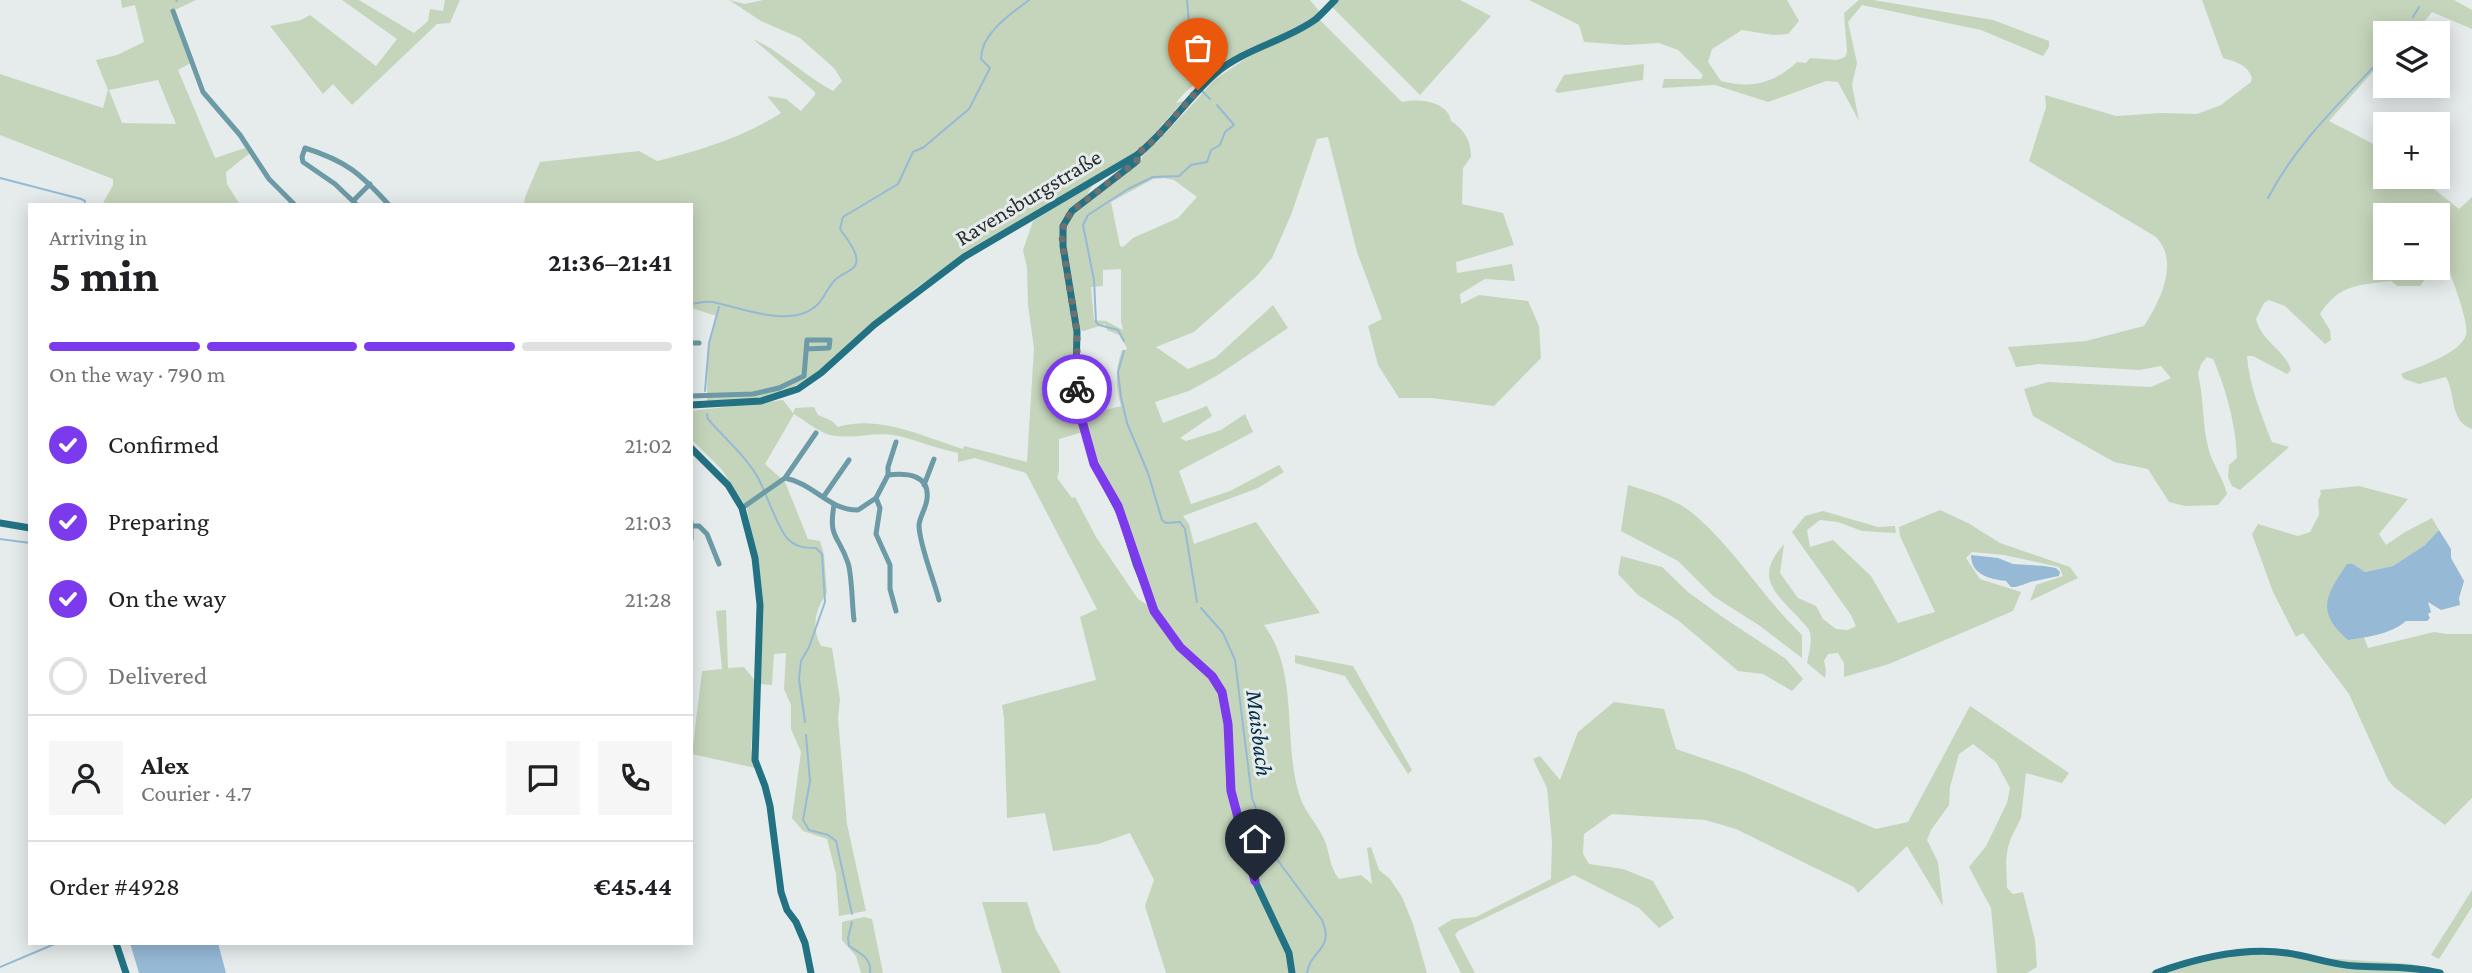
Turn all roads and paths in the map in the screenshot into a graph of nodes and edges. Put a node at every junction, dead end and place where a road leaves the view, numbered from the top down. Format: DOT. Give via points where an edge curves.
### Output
graph roads {
  1 [pos="1335,0"];
  2 [pos="173,10"];
  3 [pos="1136,155"];
  4 [pos="370,184"];
  5 [pos="356,202"];
  6 [pos="293,203"];
  7 [pos="387,203"];
  8 [pos="693,343"];
  9 [pos="699,343"];
  10 [pos="806,349"];
  11 [pos="693,396"];
  12 [pos="693,405"];
  13 [pos="817,433"];
  14 [pos="896,442"];
  15 [pos="693,450"];
  16 [pos="934,459"];
  17 [pos="849,460"];
  18 [pos="888,475"];
  19 [pos="785,478"];
  20 [pos="924,485"];
  21 [pos="824,496"];
  22 [pos="876,498"];
  23 [pos="834,505"];
  24 [pos="742,508"];
  25 [pos="0,523"];
  26 [pos="693,524"];
  27 [pos="28,528"];
  28 [pos="719,564"];
  29 [pos="939,600"];
  30 [pos="897,611"];
  31 [pos="854,620"];
  32 [pos="117,945"];
  33 [pos="126,973"];
  34 [pos="811,973"];
  35 [pos="1292,973"];
  36 [pos="2156,973"];
  37 [pos="2440,973"];
  1 -- 3 [label="street, Ravensburgstraße" via="1312,22 1217,72"];
  2 -- 6 [label="street" via="203,92 269,179"];
  3 -- 12 [label="street, Ravensburgstraße" via="964,257 810,382 761,401"];
  3 -- 35 [label="street" via="1137,161 1072,211 1063,226 1077,332 1082,421 1094,464 1118,506 1154,611 1222,692 1231,791 1241,832 1255,881 1290,956"];
  4 -- 5 [label="street"];
  4 -- 5 [label="street" via="343,162 305,148 302,159 306,164"];
  4 -- 7 [label="street"];
  8 -- 9 [label="street"];
  10 -- 11 [label="street" via="804,376 779,388 753,394"];
  13 -- 19 [label="street"];
  14 -- 18 [label="street"];
  15 -- 24 [label="street" via="728,485"];
  16 -- 20 [label="street"];
  17 -- 21 [label="street"];
  18 -- 20 [label="street" via="905,473"];
  18 -- 22 [label="street"];
  19 -- 21 [label="street" via="800,481"];
  19 -- 24 [label="street"];
  20 -- 29 [label="street" via="927,498 919,525"];
  21 -- 23 [label="street"];
  22 -- 23 [label="street" via="858,510"];
  22 -- 30 [label="street" via="880,508 876,534 890,565 890,589"];
  23 -- 31 [label="street" via="834,537 849,565"];
  24 -- 34 [label="street" via="755,558 760,605 755,760 770,806 781,892 806,943"];
  25 -- 27 [label="street"];
  26 -- 28 [label="street" via="708,534"];
  32 -- 33 [label="street"];
  36 -- 37 [label="street" via="2198,960 2268,951 2346,965 2413,967"];
}
